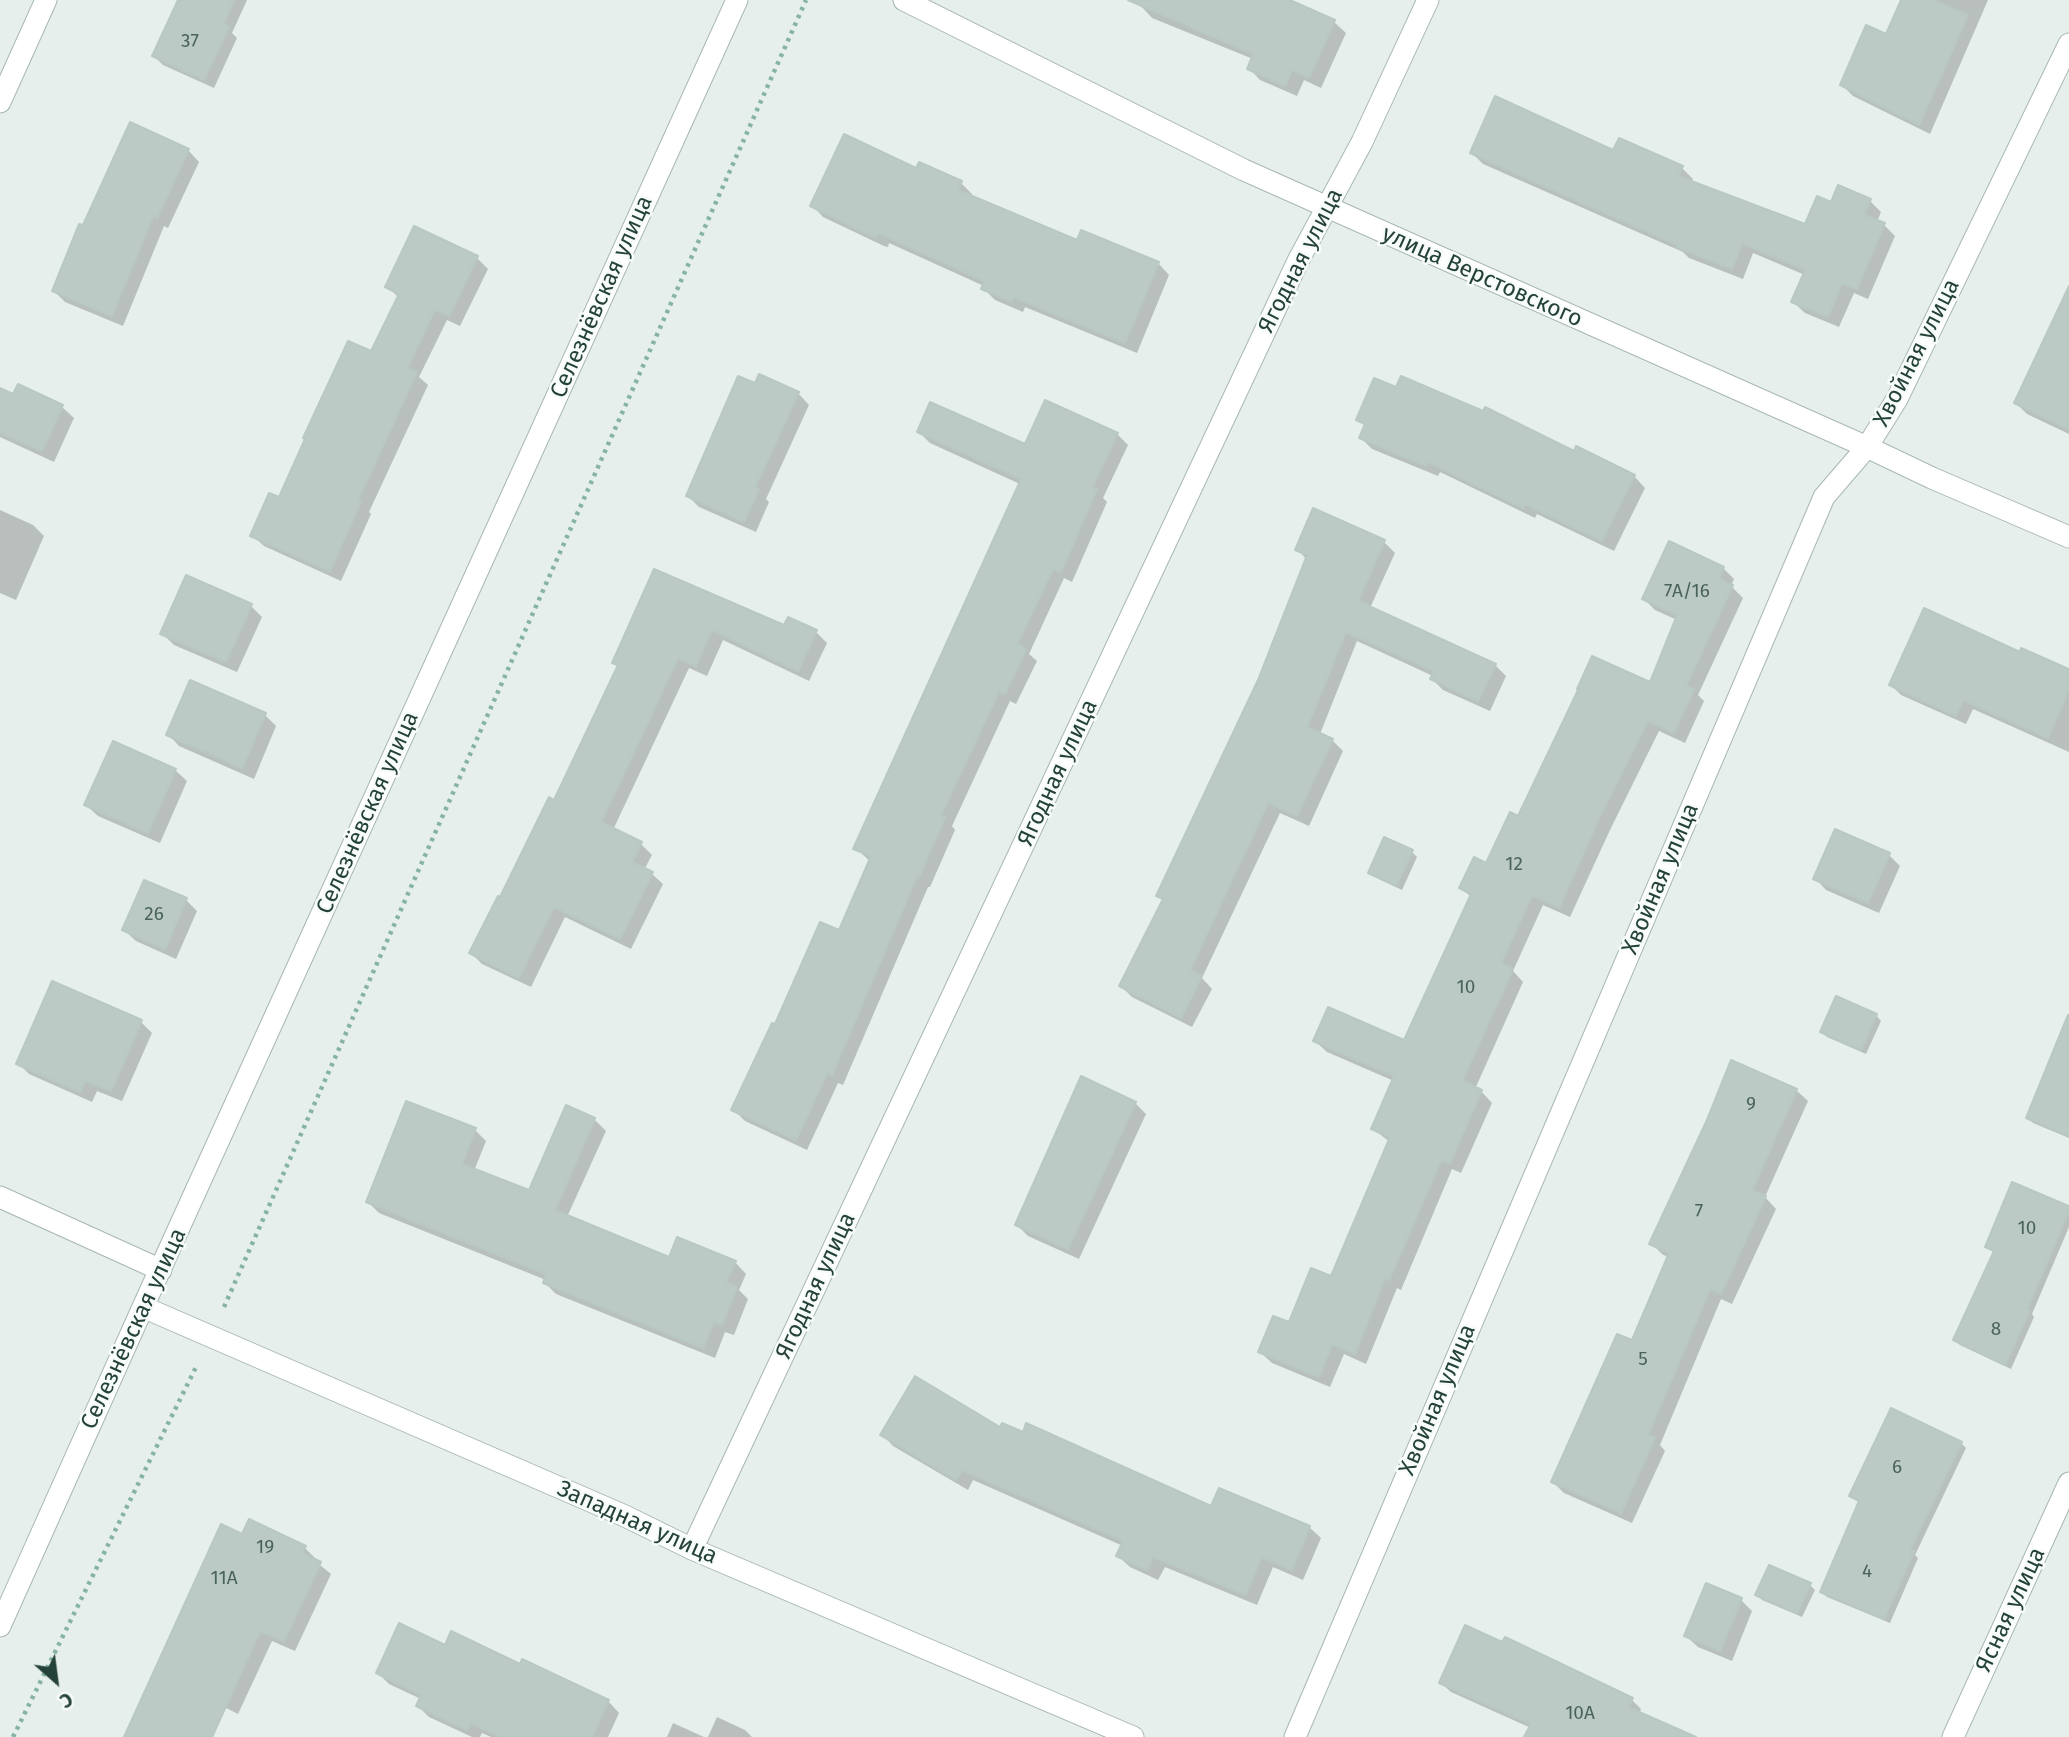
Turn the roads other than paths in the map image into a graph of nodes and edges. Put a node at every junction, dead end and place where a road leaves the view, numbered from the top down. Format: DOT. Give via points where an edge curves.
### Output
graph roads {
  1 [pos="46,0"];
  2 [pos="737,0"];
  3 [pos="904,0"];
  4 [pos="1428,0"];
  5 [pos="2069,44"];
  6 [pos="0,102"];
  7 [pos="1328,208"];
  8 [pos="1867,447"];
  9 [pos="2069,537"];
  10 [pos="0,1197"];
  11 [pos="161,1270"];
  12 [pos="143,1307"];
  13 [pos="2069,1483"];
  14 [pos="692,1549"];
  15 [pos="0,1626"];
  16 [pos="1133,1737"];
  17 [pos="1294,1737"];
  18 [pos="1953,1737"];
  1 -- 6 [label="street"];
  2 -- 11 [label="street, Селезнёвская улица"];
  3 -- 7 [label="street, улица Верстовского"];
  4 -- 7 [label="street, Ягодная улица"];
  5 -- 8 [label="street, Хвойная улица" via="1897,400"];
  7 -- 8 [label="street, улица Верстовского"];
  7 -- 14 [label="street, Ягодная улица" via="1298,261"];
  8 -- 9 [label="street, улица Верстовского"];
  8 -- 17 [label="street, Хвойная улица" via="1824,497"];
  10 -- 11 [label="street"];
  11 -- 12 [label="street, Селезнёвская улица"];
  12 -- 14 [label="street, Западная улица"];
  12 -- 15 [label="street, Селезнёвская улица"];
  13 -- 18 [label="street, Ясная улица"];
  14 -- 16 [label="street, Западная улица"];
}
